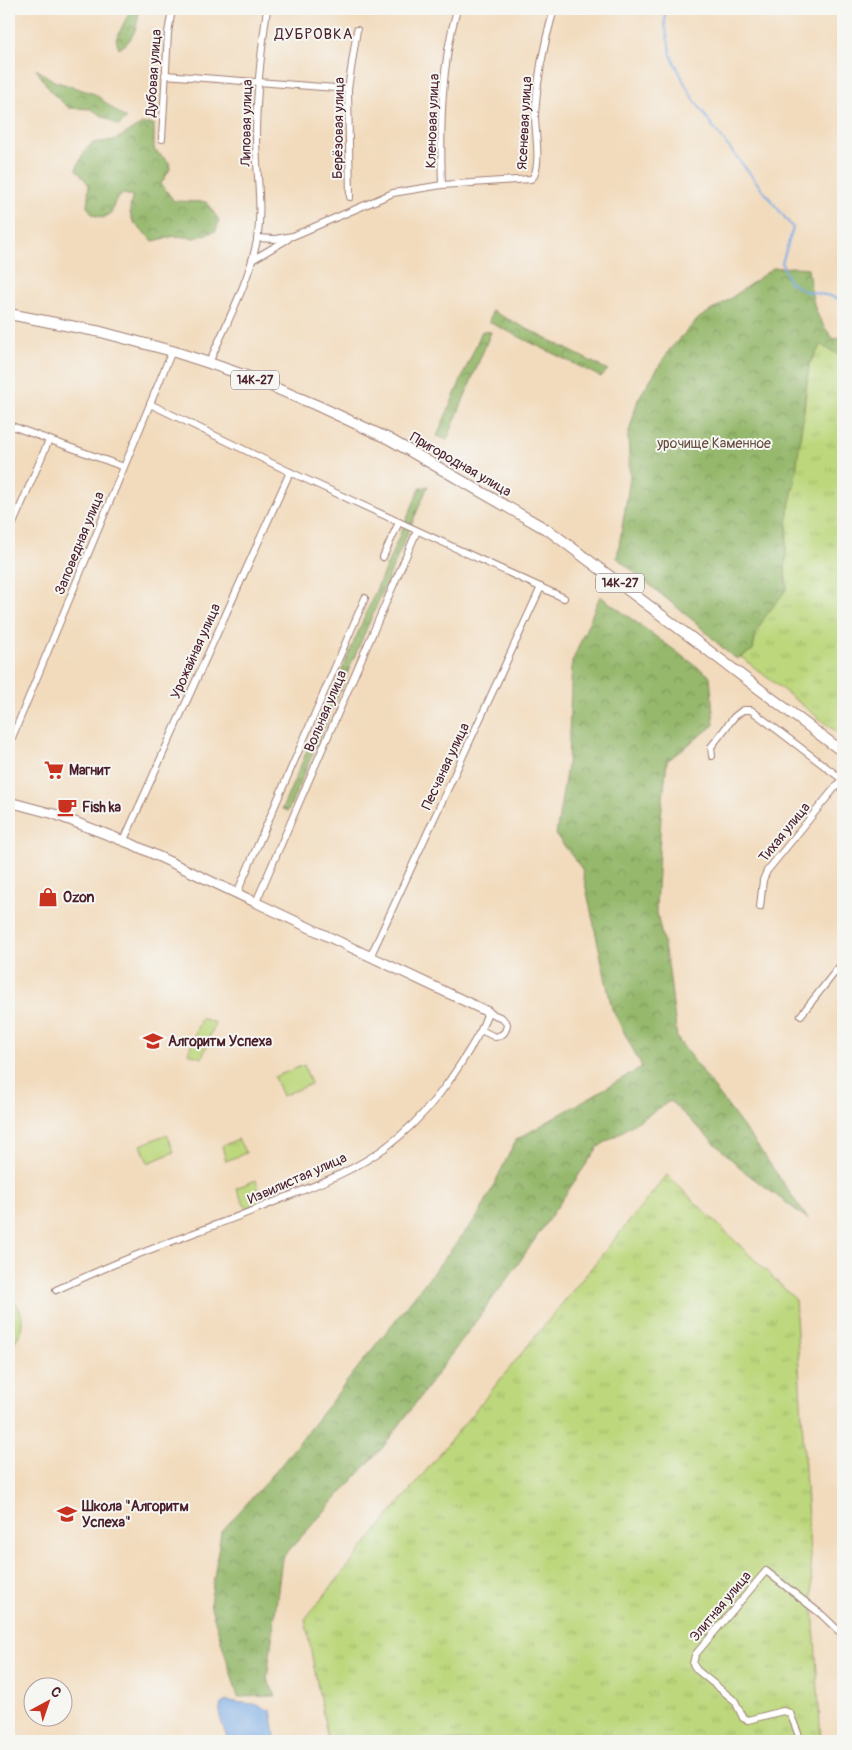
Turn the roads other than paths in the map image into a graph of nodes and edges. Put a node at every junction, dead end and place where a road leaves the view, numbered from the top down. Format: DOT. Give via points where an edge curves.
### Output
graph roads {
  1 [pos="172,9"];
  2 [pos="267,9"];
  3 [pos="457,9"];
  4 [pos="554,9"];
  5 [pos="357,30"];
  6 [pos="165,75"];
  7 [pos="258,82"];
  8 [pos="348,89"];
  9 [pos="162,139"];
  10 [pos="442,185"];
  11 [pos="350,197"];
  12 [pos="293,236"];
  13 [pos="257,238"];
  14 [pos="252,260"];
  15 [pos="9,314"];
  16 [pos="172,351"];
  17 [pos="209,363"];
  18 [pos="150,404"];
  19 [pos="9,425"];
  20 [pos="49,440"];
  21 [pos="124,467"];
  22 [pos="290,472"];
  23 [pos="399,522"];
  24 [pos="417,531"];
  25 [pos="9,533"];
  26 [pos="383,557"];
  27 [pos="541,587"];
  28 [pos="365,598"];
  29 [pos="564,598"];
  30 [pos="9,745"];
  31 [pos="843,752"];
  32 [pos="712,756"];
  33 [pos="843,779"];
  34 [pos="9,802"];
  35 [pos="124,840"];
  36 [pos="237,893"];
  37 [pos="256,902"];
  38 [pos="760,907"];
  39 [pos="371,955"];
  40 [pos="843,962"];
  41 [pos="488,1012"];
  42 [pos="801,1015"];
  43 [pos="481,1030"];
  44 [pos="56,1290"];
  45 [pos="843,1635"];
  46 [pos="801,1741"];
  1 -- 6 [label="street, Дубовая улица"];
  2 -- 7 [label="street, Липовая улица"];
  3 -- 10 [label="street, Кленовая улица" via="447,55 441,120"];
  4 -- 10 [label="street, Ясеневая улица" via="540,67 535,115 536,171 531,179"];
  5 -- 8 [label="street, Берёзовая улица"];
  6 -- 7 [label="street"];
  6 -- 9 [label="street, Дубовая улица"];
  7 -- 8 [label="street"];
  7 -- 13 [label="street, Липовая улица"];
  8 -- 11 [label="street, Берёзовая улица"];
  10 -- 12 [label="street, Кленовая улица" via="393,193"];
  12 -- 13 [label="street"];
  12 -- 14 [label="street"];
  13 -- 14 [label="street, Липовая улица"];
  14 -- 17 [label="street, Липовая улица"];
  15 -- 16 [label="main road, Пригородная улица / 14К-27" via="101,332"];
  16 -- 17 [label="main road, Пригородная улица / 14К-27"];
  16 -- 18 [label="street, Заповедная улица"];
  17 -- 31 [label="main road, Пригородная улица / 14К-27" via="316,405 389,439 551,532"];
  18 -- 21 [label="street, Заповедная улица"];
  18 -- 22 [label="street"];
  19 -- 20 [label="street"];
  20 -- 21 [label="street"];
  20 -- 25 [label="street"];
  21 -- 30 [label="street, Заповедная улица"];
  22 -- 23 [label="street"];
  22 -- 35 [label="street, Урожайная улица"];
  23 -- 24 [label="street"];
  23 -- 26 [label="street"];
  24 -- 27 [label="street"];
  24 -- 37 [label="street, Вольная улица"];
  27 -- 29 [label="street"];
  27 -- 39 [label="street, Песчаная улица"];
  28 -- 36 [label="street, Вольная улица"];
  32 -- 33 [label="street" via="711,748 734,717 743,710 751,710"];
  33 -- 38 [label="street, Тихая улица" via="767,871"];
  34 -- 35 [label="street" via="54,814"];
  35 -- 36 [label="street"];
  36 -- 37 [label="street"];
  37 -- 39 [label="street"];
  39 -- 41 [label="street"];
  40 -- 42 [label="street"];
  41 -- 43 [label="street, Извилистая улица"];
  41 -- 43 [label="street" via="502,1018 507,1030 495,1037"];
  43 -- 44 [label="street, Извилистая улица" via="436,1099 409,1128 348,1172 123,1260"];
  45 -- 46 [label="street, Элитная улица" via="766,1571 694,1655 693,1664 697,1670 735,1701 743,1718 748,1720 783,1711 790,1713"];
}
